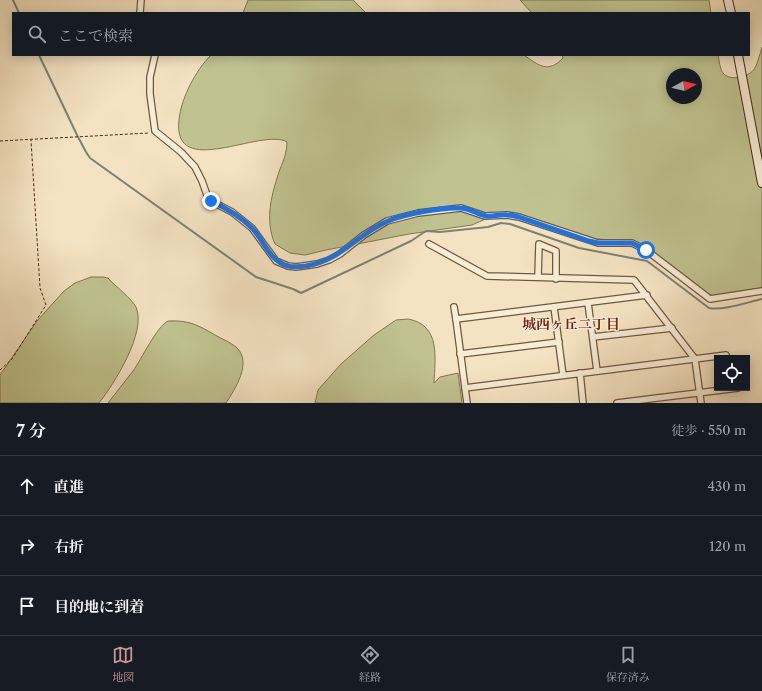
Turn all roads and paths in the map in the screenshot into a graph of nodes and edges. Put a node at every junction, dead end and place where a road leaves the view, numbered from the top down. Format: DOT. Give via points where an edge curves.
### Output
graph roads {
  1 [pos="141,0"];
  2 [pos="728,0"];
  3 [pos="140,12"];
  4 [pos="730,12"];
  5 [pos="155,56"];
  6 [pos="738,56"];
  7 [pos="155,130"];
  8 [pos="31,140"];
  9 [pos="0,141"];
  10 [pos="762,183"];
  11 [pos="429,244"];
  12 [pos="538,277"];
  13 [pos="556,279"];
  14 [pos="762,291"];
  15 [pos="647,295"];
  16 [pos="588,303"];
  17 [pos="454,307"];
  18 [pos="554,307"];
  19 [pos="456,319"];
  20 [pos="672,328"];
  21 [pos="593,337"];
  22 [pos="559,342"];
  23 [pos="460,354"];
  24 [pos="714,357"];
  25 [pos="695,359"];
  26 [pos="0,370"];
  27 [pos="597,371"];
  28 [pos="580,373"];
  29 [pos="563,375"];
  30 [pos="465,388"];
  31 [pos="715,391"];
  32 [pos="700,393"];
  33 [pos="466,403"];
  34 [pos="583,403"];
  35 [pos="617,403"];
  36 [pos="701,403"];
  1 -- 3 [label="street"];
  2 -- 4 [label="street"];
  5 -- 7 [label="street" via="150,77 150,94"];
  6 -- 10 [label="street"];
  7 -- 8 [label="path" via="134,135"];
  7 -- 14 [label="street" via="195,167 211,201 232,212 252,228 276,261 288,266 317,264 329,260 387,221 418,213 461,208 485,216 507,214 519,217 598,243 632,243 646,250 710,298"];
  8 -- 9 [label="path"];
  8 -- 26 [label="path" via="40,288 46,305 12,359"];
  11 -- 12 [label="street" via="487,276"];
  12 -- 13 [label="street"];
  12 -- 13 [label="street" via="539,244 556,251"];
  13 -- 15 [label="street" via="634,280"];
  15 -- 16 [label="street"];
  15 -- 20 [label="street"];
  16 -- 18 [label="street"];
  16 -- 21 [label="street"];
  17 -- 19 [label="street"];
  18 -- 19 [label="street"];
  18 -- 22 [label="street"];
  19 -- 23 [label="street"];
  20 -- 21 [label="street"];
  20 -- 25 [label="street"];
  21 -- 27 [label="street"];
  22 -- 23 [label="street"];
  22 -- 29 [label="street"];
  23 -- 30 [label="street"];
  24 -- 25 [label="street"];
  25 -- 27 [label="street"];
  25 -- 32 [label="street"];
  27 -- 28 [label="street"];
  28 -- 29 [label="street"];
  28 -- 34 [label="street"];
  29 -- 30 [label="street"];
  30 -- 33 [label="street"];
  31 -- 32 [label="street"];
  32 -- 35 [label="street"];
  32 -- 36 [label="street"];
}
